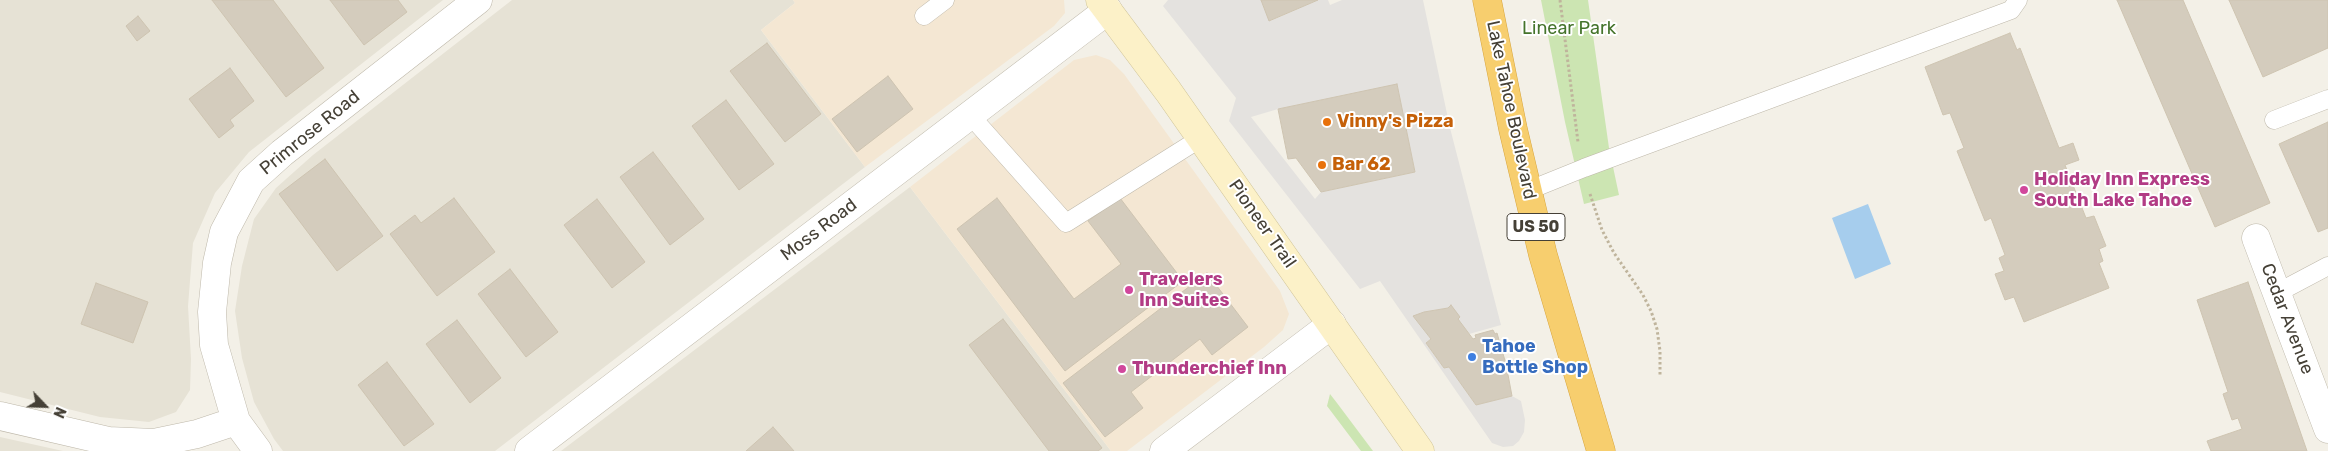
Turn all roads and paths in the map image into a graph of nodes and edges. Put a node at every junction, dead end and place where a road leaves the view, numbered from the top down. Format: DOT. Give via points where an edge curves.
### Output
graph roads {
  1 [pos="478,0"];
  2 [pos="944,0"];
  3 [pos="1487,0"];
  4 [pos="2018,0"];
  5 [pos="1104,5"];
  6 [pos="924,16"];
  7 [pos="2328,99"];
  8 [pos="970,115"];
  9 [pos="2274,120"];
  10 [pos="1201,138"];
  11 [pos="1527,191"];
  12 [pos="2256,238"];
  13 [pos="2328,266"];
  14 [pos="2277,293"];
  15 [pos="1332,324"];
  16 [pos="0,416"];
  17 [pos="236,421"];
  18 [pos="2328,429"];
  19 [pos="258,451"];
  20 [pos="529,451"];
  21 [pos="1164,451"];
  22 [pos="1420,451"];
  23 [pos="1600,451"];
  1 -- 17 [label="street, Primrose Road" via="282,153 251,181 224,232 212,312 214,345"];
  2 -- 6 [label="lane"];
  3 -- 11 [label="highway, Lake Tahoe Boulevard / US 50"];
  4 -- 11 [label="lane" via="2011,10"];
  5 -- 8 [label="street, Moss Road"];
  5 -- 10 [label="main road, Pioneer Trail"];
  7 -- 9 [label="lane"];
  8 -- 10 [label="lane" via="1066,222"];
  8 -- 20 [label="street, Moss Road"];
  10 -- 15 [label="main road, Pioneer Trail"];
  11 -- 23 [label="highway, Lake Tahoe Boulevard / US 50"];
  12 -- 14 [label="street, Cedar Avenue"];
  13 -- 14 [label="lane"];
  14 -- 18 [label="street, Cedar Avenue"];
  15 -- 21 [label="street"];
  15 -- 22 [label="main road, Pioneer Trail"];
  16 -- 17 [label="street" via="108,441 154,443"];
  17 -- 19 [label="street, Primrose Road"];
}
